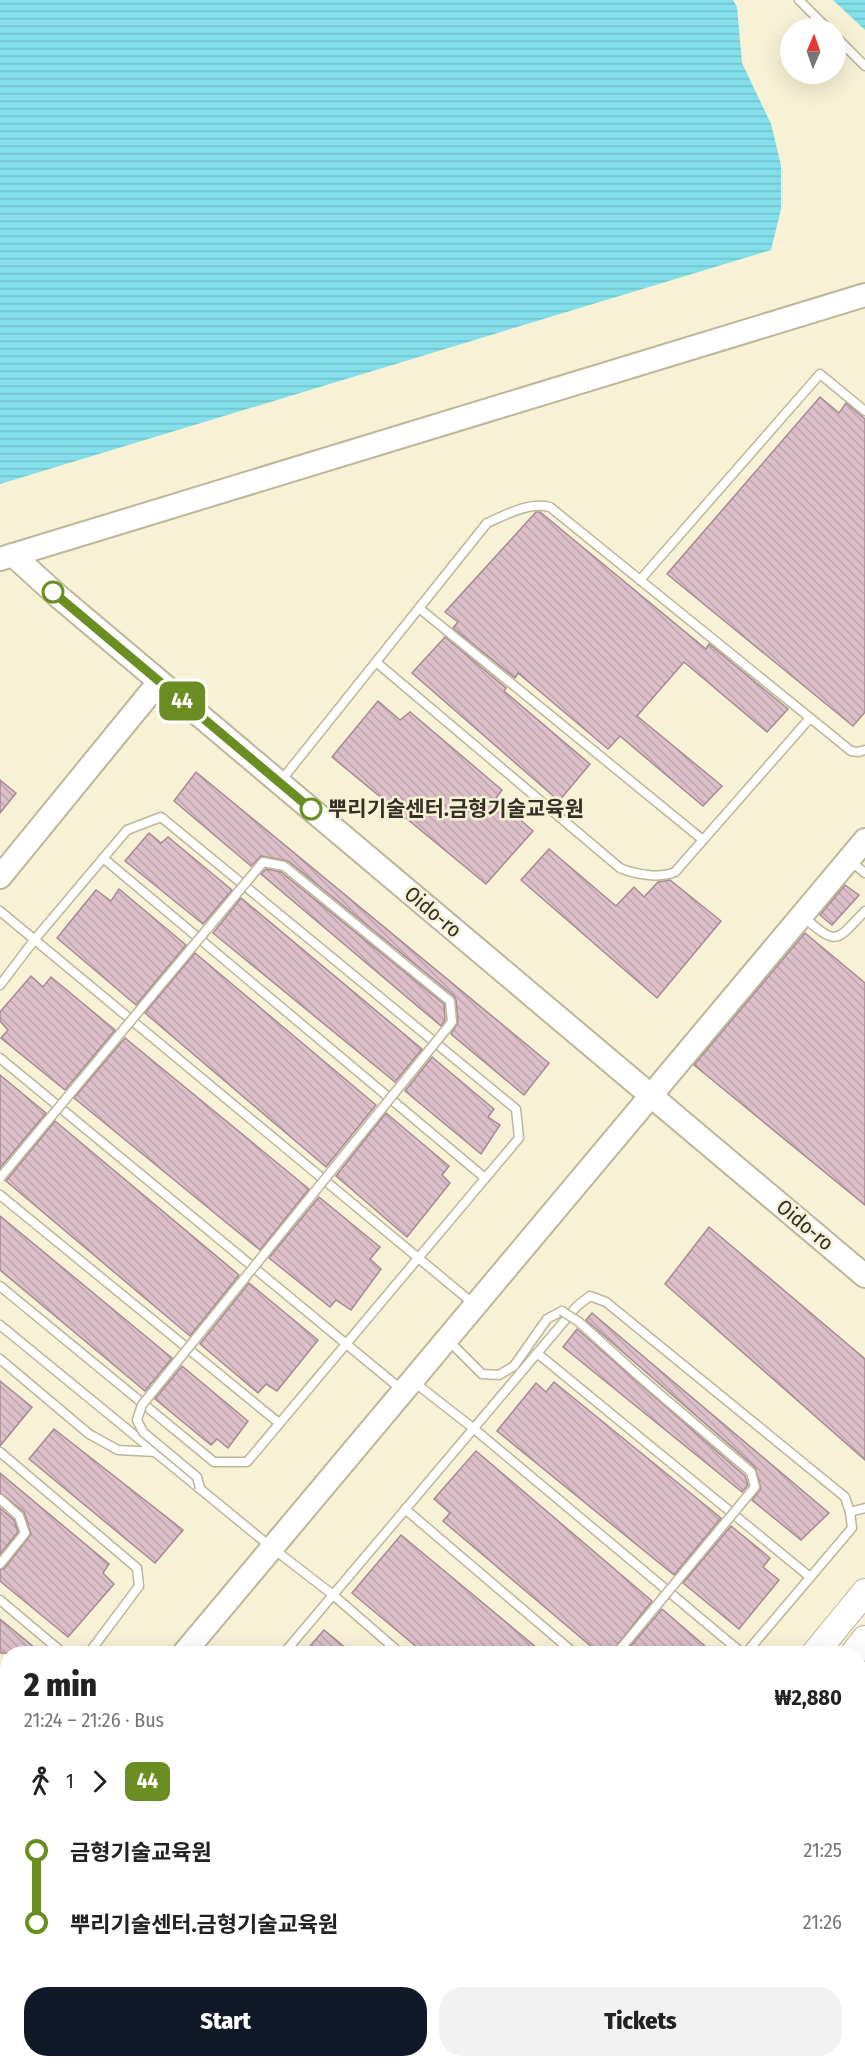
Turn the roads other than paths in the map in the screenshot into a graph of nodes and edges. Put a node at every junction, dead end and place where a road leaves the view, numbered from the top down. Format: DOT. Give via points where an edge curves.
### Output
graph roads {
  1 [pos="799,0"];
  2 [pos="817,18"];
  3 [pos="846,47"];
  4 [pos="865,66"];
  5 [pos="865,295"];
  6 [pos="865,411"];
  7 [pos="6,557"];
  8 [pos="640,580"];
  9 [pos="419,608"];
  10 [pos="376,662"];
  11 [pos="159,682"];
  12 [pos="810,718"];
  13 [pos="865,750"];
  14 [pos="279,783"];
  15 [pos="703,840"];
  16 [pos="865,840"];
  17 [pos="103,858"];
  18 [pos="857,866"];
  19 [pos="0,877"];
  20 [pos="0,911"];
  21 [pos="801,915"];
  22 [pos="863,917"];
  23 [pos="34,939"];
  24 [pos="0,985"];
  25 [pos="0,1058"];
  26 [pos="650,1095"];
  27 [pos="0,1178"];
  28 [pos="485,1178"];
  29 [pos="0,1195"];
  30 [pos="418,1258"];
  31 [pos="865,1276"];
  32 [pos="0,1286"];
  33 [pos="475,1305"];
  34 [pos="0,1325"];
  35 [pos="447,1339"];
  36 [pos="346,1343"];
  37 [pos="537,1353"];
  38 [pos="0,1359"];
  39 [pos="408,1386"];
  40 [pos="279,1423"];
  41 [pos="473,1428"];
  42 [pos="0,1452"];
  43 [pos="157,1452"];
  44 [pos="200,1488"];
  45 [pos="0,1499"];
  46 [pos="865,1508"];
  47 [pos="405,1509"];
  48 [pos="850,1512"];
  49 [pos="271,1547"];
  50 [pos="0,1564"];
  51 [pos="810,1577"];
  52 [pos="865,1592"];
  53 [pos="332,1594"];
  54 [pos="0,1600"];
  55 [pos="55,1646"];
  56 [pos="93,1646"];
  57 [pos="190,1646"];
  58 [pos="290,1646"];
  59 [pos="392,1646"];
  60 [pos="566,1646"];
  61 [pos="623,1646"];
  62 [pos="736,1646"];
  63 [pos="750,1646"];
  64 [pos="821,1646"];
  1 -- 2 [label="lane"];
  3 -- 4 [label="lane"];
  5 -- 7 [label="main road"];
  6 -- 8 [label="lane" via="820,374"];
  7 -- 11 [label="main road, Oido-ro"];
  8 -- 9 [label="lane" via="550,507 538,504 487,523"];
  8 -- 12 [label="lane"];
  9 -- 10 [label="lane"];
  9 -- 15 [label="lane"];
  10 -- 14 [label="lane"];
  10 -- 15 [label="lane" via="620,868 644,874 670,874"];
  11 -- 14 [label="main road, Oido-ro"];
  11 -- 19 [label="main road"];
  12 -- 13 [label="lane" via="851,751"];
  12 -- 15 [label="lane"];
  14 -- 26 [label="main road, Oido-ro"];
  16 -- 18 [label="main road"];
  17 -- 23 [label="lane"];
  17 -- 28 [label="lane"];
  17 -- 28 [label="lane" via="127,830 161,817 516,1109 519,1138"];
  18 -- 21 [label="main road"];
  20 -- 23 [label="lane"];
  21 -- 22 [label="lane" via="832,937 843,934"];
  21 -- 26 [label="main road"];
  23 -- 24 [label="lane"];
  23 -- 30 [label="lane"];
  25 -- 36 [label="lane"];
  26 -- 31 [label="main road, Oido-ro"];
  26 -- 33 [label="main road"];
  27 -- 44 [label="lane, bridge" via="263,862 284,866 450,1001 452,1022 142,1405 137,1420 143,1432 197,1477"];
  28 -- 30 [label="lane"];
  29 -- 40 [label="lane"];
  30 -- 33 [label="lane"];
  30 -- 36 [label="lane"];
  32 -- 40 [label="lane" via="214,1462 247,1462"];
  33 -- 35 [label="main road"];
  34 -- 43 [label="lane"];
  35 -- 39 [label="main road"];
  35 -- 61 [label="lane, bridge" via="482,1374 499,1376 514,1366 546,1320 562,1311 751,1472 755,1487"];
  36 -- 39 [label="lane"];
  36 -- 40 [label="lane"];
  37 -- 41 [label="lane"];
  37 -- 48 [label="lane" via="577,1306 591,1296 606,1302 845,1497"];
  37 -- 51 [label="lane"];
  38 -- 43 [label="lane" via="89,1434 118,1450"];
  39 -- 41 [label="lane"];
  39 -- 49 [label="main road"];
  41 -- 47 [label="lane"];
  41 -- 62 [label="lane"];
  42 -- 56 [label="lane" via="137,1568 139,1586"];
  43 -- 44 [label="lane"];
  44 -- 49 [label="lane"];
  45 -- 50 [label="lane" via="20,1516 25,1533"];
  46 -- 48 [label="lane"];
  47 -- 53 [label="lane"];
  47 -- 60 [label="lane"];
  48 -- 51 [label="lane" via="852,1528"];
  49 -- 53 [label="lane"];
  49 -- 57 [label="main road"];
  51 -- 63 [label="lane"];
  52 -- 64 [label="main road"];
  53 -- 58 [label="lane"];
  53 -- 59 [label="lane"];
  54 -- 55 [label="lane"];
}
